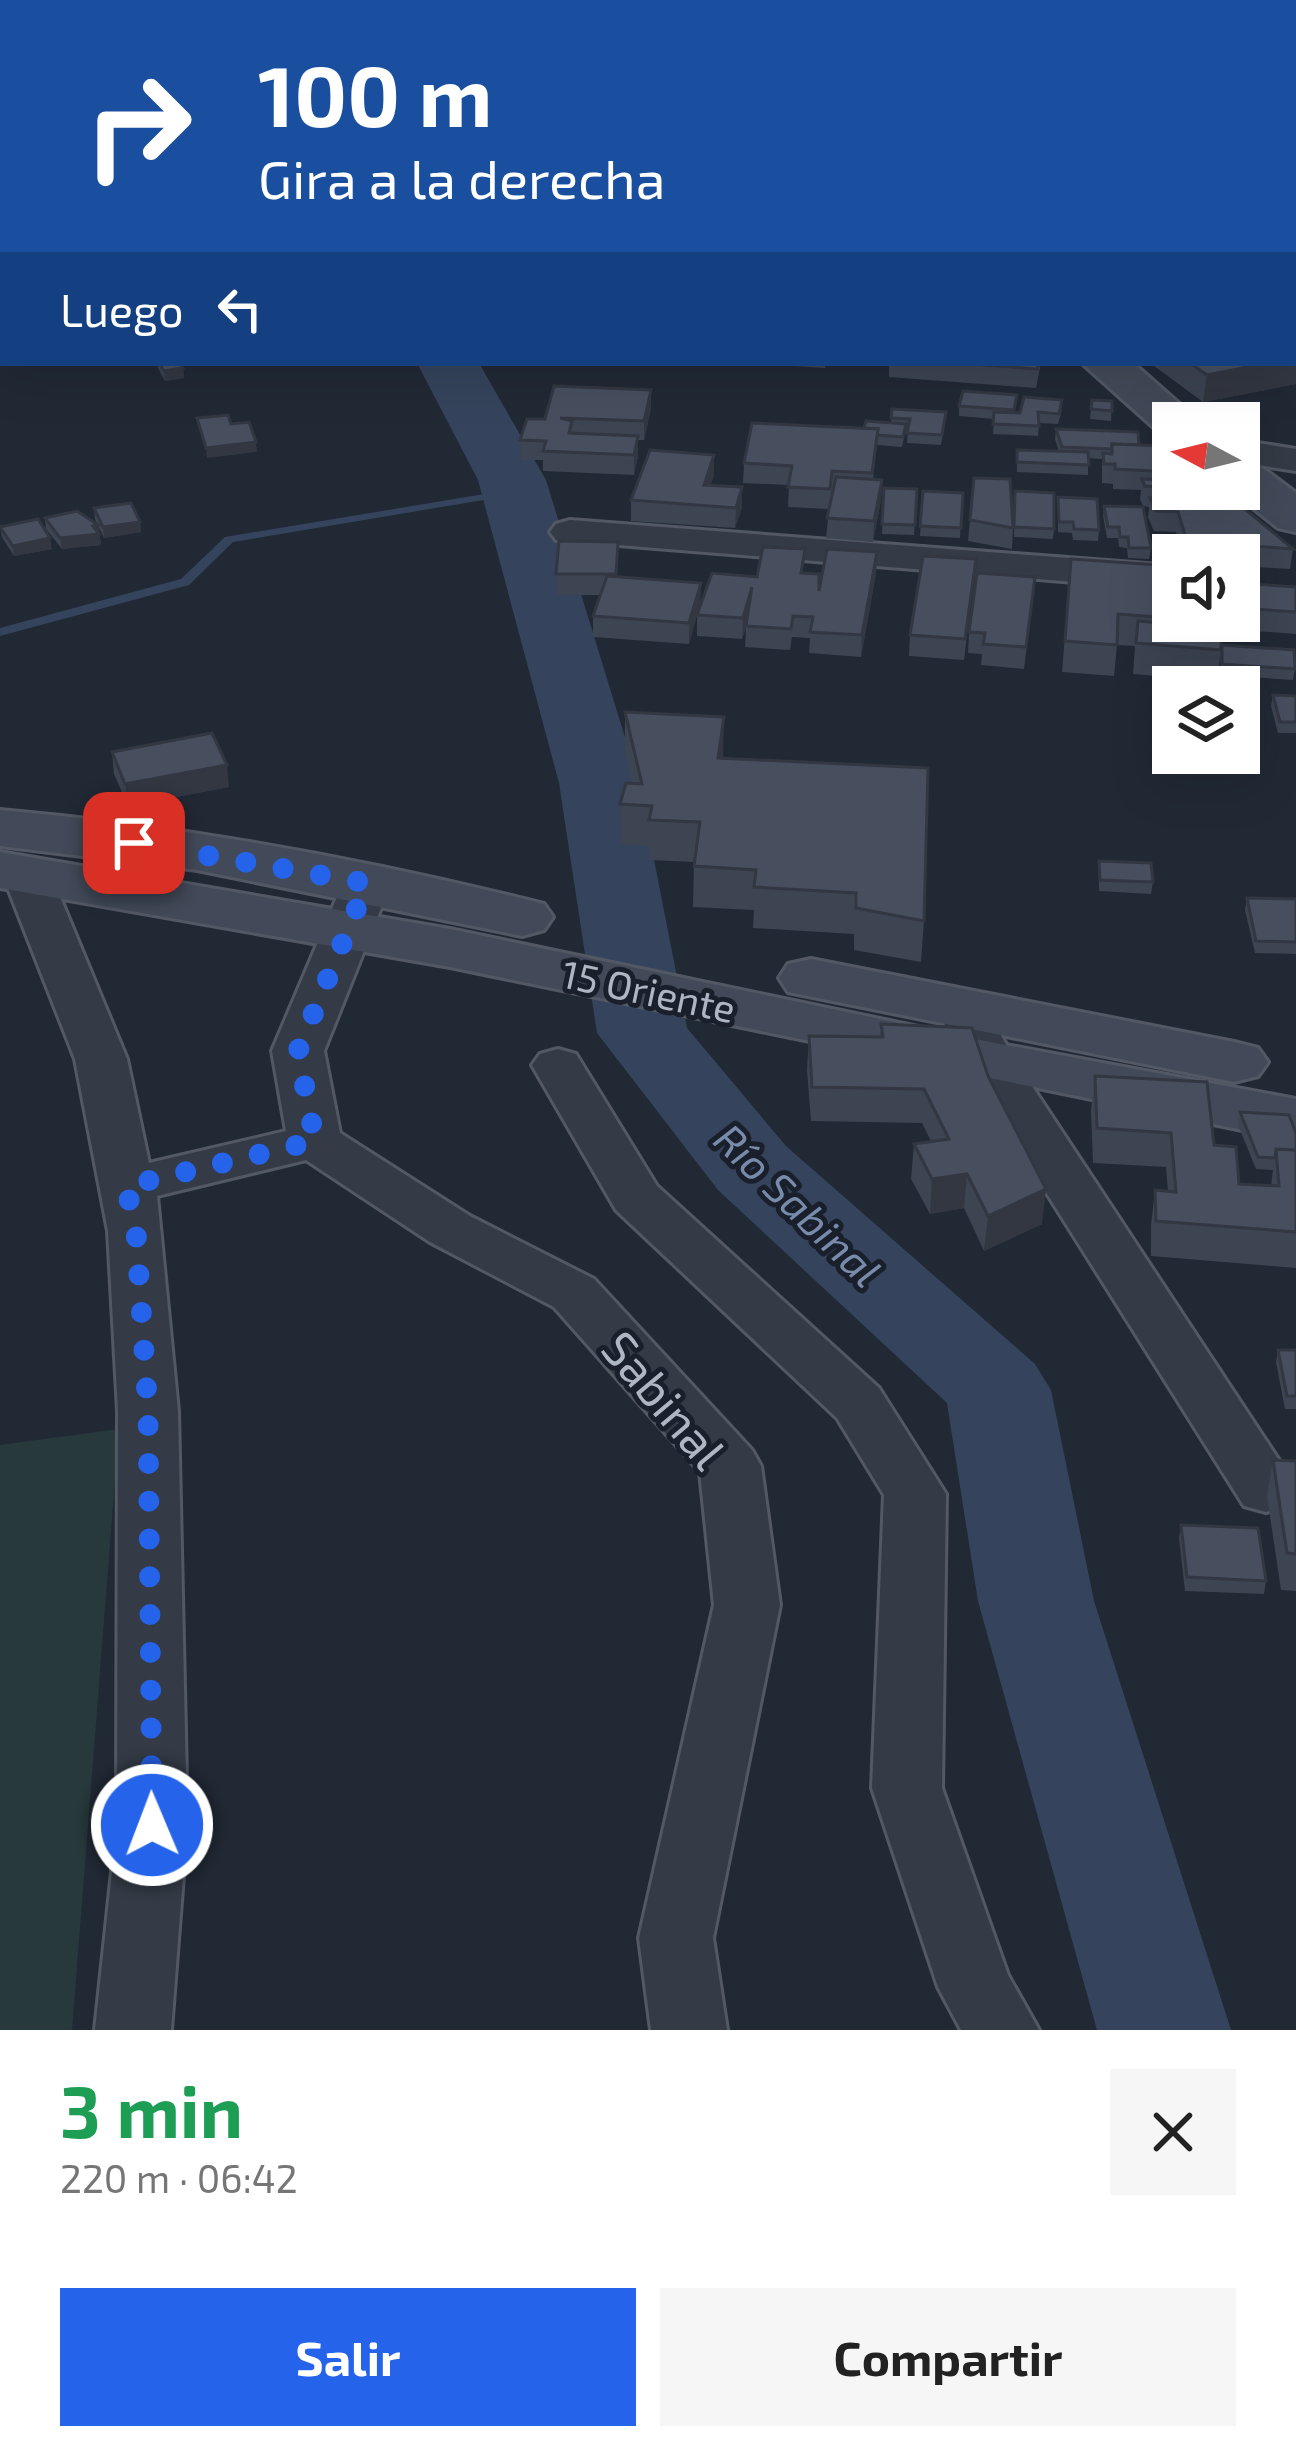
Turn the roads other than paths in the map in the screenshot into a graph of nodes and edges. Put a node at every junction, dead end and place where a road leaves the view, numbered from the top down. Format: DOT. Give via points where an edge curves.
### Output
graph roads {
  1 [pos="1109,366"];
  2 [pos="1152,402"];
  3 [pos="1260,454"];
  4 [pos="1296,460"];
  5 [pos="1260,489"];
  6 [pos="1296,517"];
  7 [pos="570,532"];
  8 [pos="1152,576"];
  9 [pos="9,857"];
  10 [pos="357,906"];
  11 [pos="976,1035"];
  12 [pos="558,1065"];
  13 [pos="1296,1074"];
  14 [pos="1296,1120"];
  15 [pos="315,1141"];
  16 [pos="126,1186"];
  17 [pos="1266,1490"];
  18 [pos="133,2030"];
  19 [pos="689,2030"];
  20 [pos="1001,2030"];
  1 -- 2 [label="main road"];
  3 -- 4 [label="street"];
  5 -- 6 [label="main road"];
  7 -- 8 [label="street"];
  9 -- 10 [label="main road, 15 Oriente"];
  9 -- 16 [label="street" via="101,1059"];
  10 -- 11 [label="main road, 15 Oriente"];
  10 -- 15 [label="street" via="298,1051"];
  11 -- 13 [label="main road, 15 Oriente"];
  11 -- 14 [label="main road, 15 Oriente"];
  11 -- 17 [label="street"];
  12 -- 20 [label="street" via="636,1197 858,1403 915,1494 907,1788 975,1988"];
  15 -- 16 [label="street"];
  15 -- 19 [label="street, Sabinal" via="450,1228 574,1293 730,1466 747,1605 676,1938"];
  16 -- 18 [label="street" via="148,1411 152,1825"];
}
